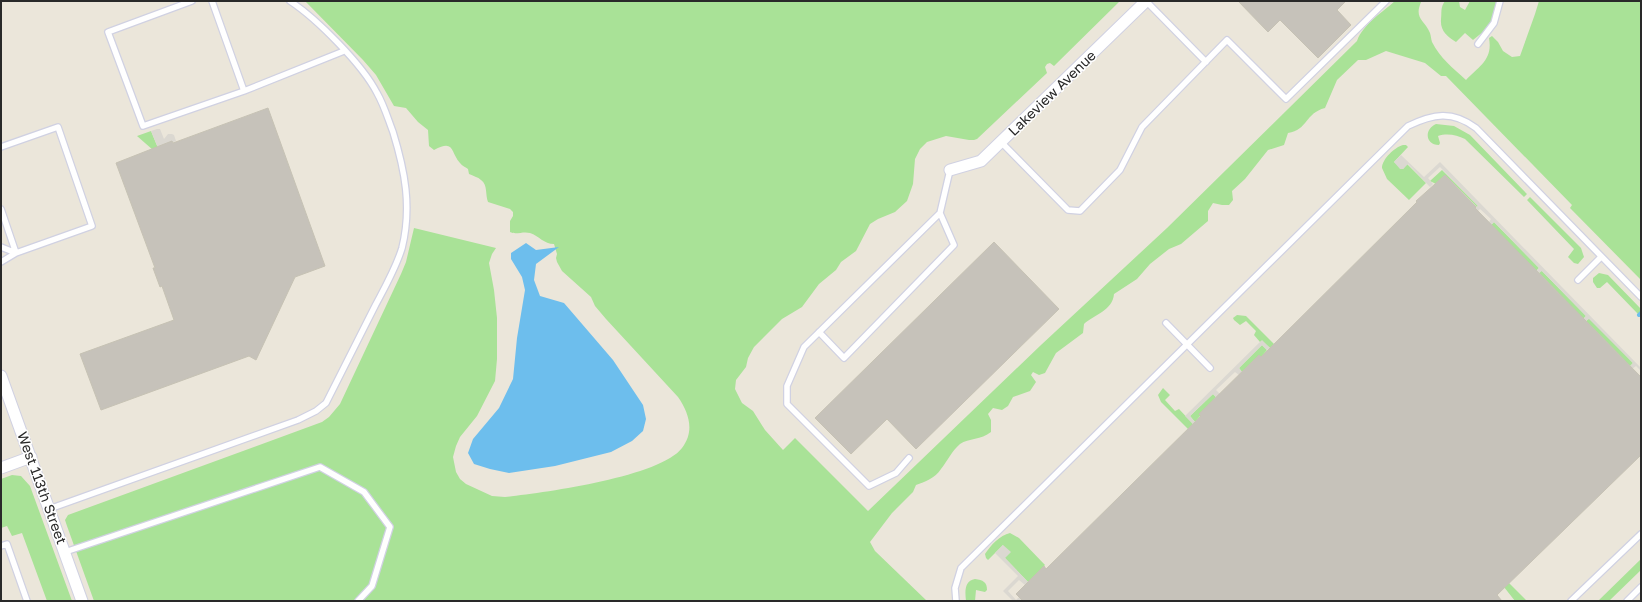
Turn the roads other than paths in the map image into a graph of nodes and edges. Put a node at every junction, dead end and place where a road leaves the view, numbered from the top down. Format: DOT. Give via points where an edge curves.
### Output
graph roads {
  1 [pos="192,1"];
  2 [pos="212,1"];
  3 [pos="290,1"];
  4 [pos="1146,1"];
  5 [pos="1386,1"];
  6 [pos="1500,1"];
  7 [pos="1478,44"];
  8 [pos="344,51"];
  9 [pos="1206,62"];
  10 [pos="244,91"];
  11 [pos="1001,142"];
  12 [pos="1,147"];
  13 [pos="950,170"];
  14 [pos="1,209"];
  15 [pos="940,213"];
  16 [pos="1,247"];
  17 [pos="16,253"];
  18 [pos="1601,257"];
  19 [pos="1,262"];
  20 [pos="1578,280"];
  21 [pos="1641,297"];
  22 [pos="1166,323"];
  23 [pos="819,332"];
  24 [pos="1187,344"];
  25 [pos="1210,368"];
  26 [pos="1,376"];
  27 [pos="31,457"];
  28 [pos="909,458"];
  29 [pos="1,468"];
  30 [pos="49,509"];
  31 [pos="1641,534"];
  32 [pos="1,546"];
  33 [pos="65,552"];
  34 [pos="1641,587"];
  35 [pos="1631,600"];
  36 [pos="27,601"];
  37 [pos="82,601"];
  38 [pos="358,601"];
  39 [pos="956,601"];
  40 [pos="1571,601"];
  1 -- 10 [label="lane" via="108,32 143,126"];
  2 -- 10 [label="lane"];
  3 -- 8 [label="lane"];
  4 -- 9 [label="lane"];
  4 -- 11 [label="street, Lakeview Avenue"];
  5 -- 9 [label="lane" via="1286,99 1227,40"];
  6 -- 7 [label="lane" via="1494,24"];
  8 -- 10 [label="lane"];
  8 -- 30 [label="lane" via="370,82 389,120 403,167 407,205 405,234 397,262 326,403 298,420"];
  9 -- 11 [label="lane" via="1142,127 1120,170 1080,210 1068,210"];
  11 -- 13 [label="street, Lakeview Avenue" via="982,161"];
  12 -- 17 [label="lane" via="58,127 92,226"];
  13 -- 15 [label="lane"];
  14 -- 17 [label="lane"];
  15 -- 23 [label="lane"];
  15 -- 23 [label="lane" via="954,245 844,358"];
  16 -- 17 [label="lane"];
  17 -- 19 [label="lane"];
  18 -- 20 [label="lane"];
  18 -- 21 [label="lane"];
  18 -- 24 [label="lane" via="1476,128 1462,119 1441,115 1430,116 1408,126"];
  22 -- 24 [label="lane"];
  23 -- 28 [label="lane" via="804,346 787,386 786,404 869,486 896,473"];
  24 -- 25 [label="lane"];
  24 -- 39 [label="lane" via="961,568 955,588"];
  26 -- 27 [label="street, West 113th Street"];
  27 -- 29 [label="street"];
  27 -- 30 [label="street, West 113th Street"];
  30 -- 33 [label="street, West 113th Street"];
  31 -- 40 [label="lane"];
  32 -- 36 [label="lane" via="7,544"];
  33 -- 37 [label="street, West 113th Street"];
  33 -- 38 [label="lane" via="320,467 364,492 390,527 372,586"];
  34 -- 35 [label="lane"];
}
